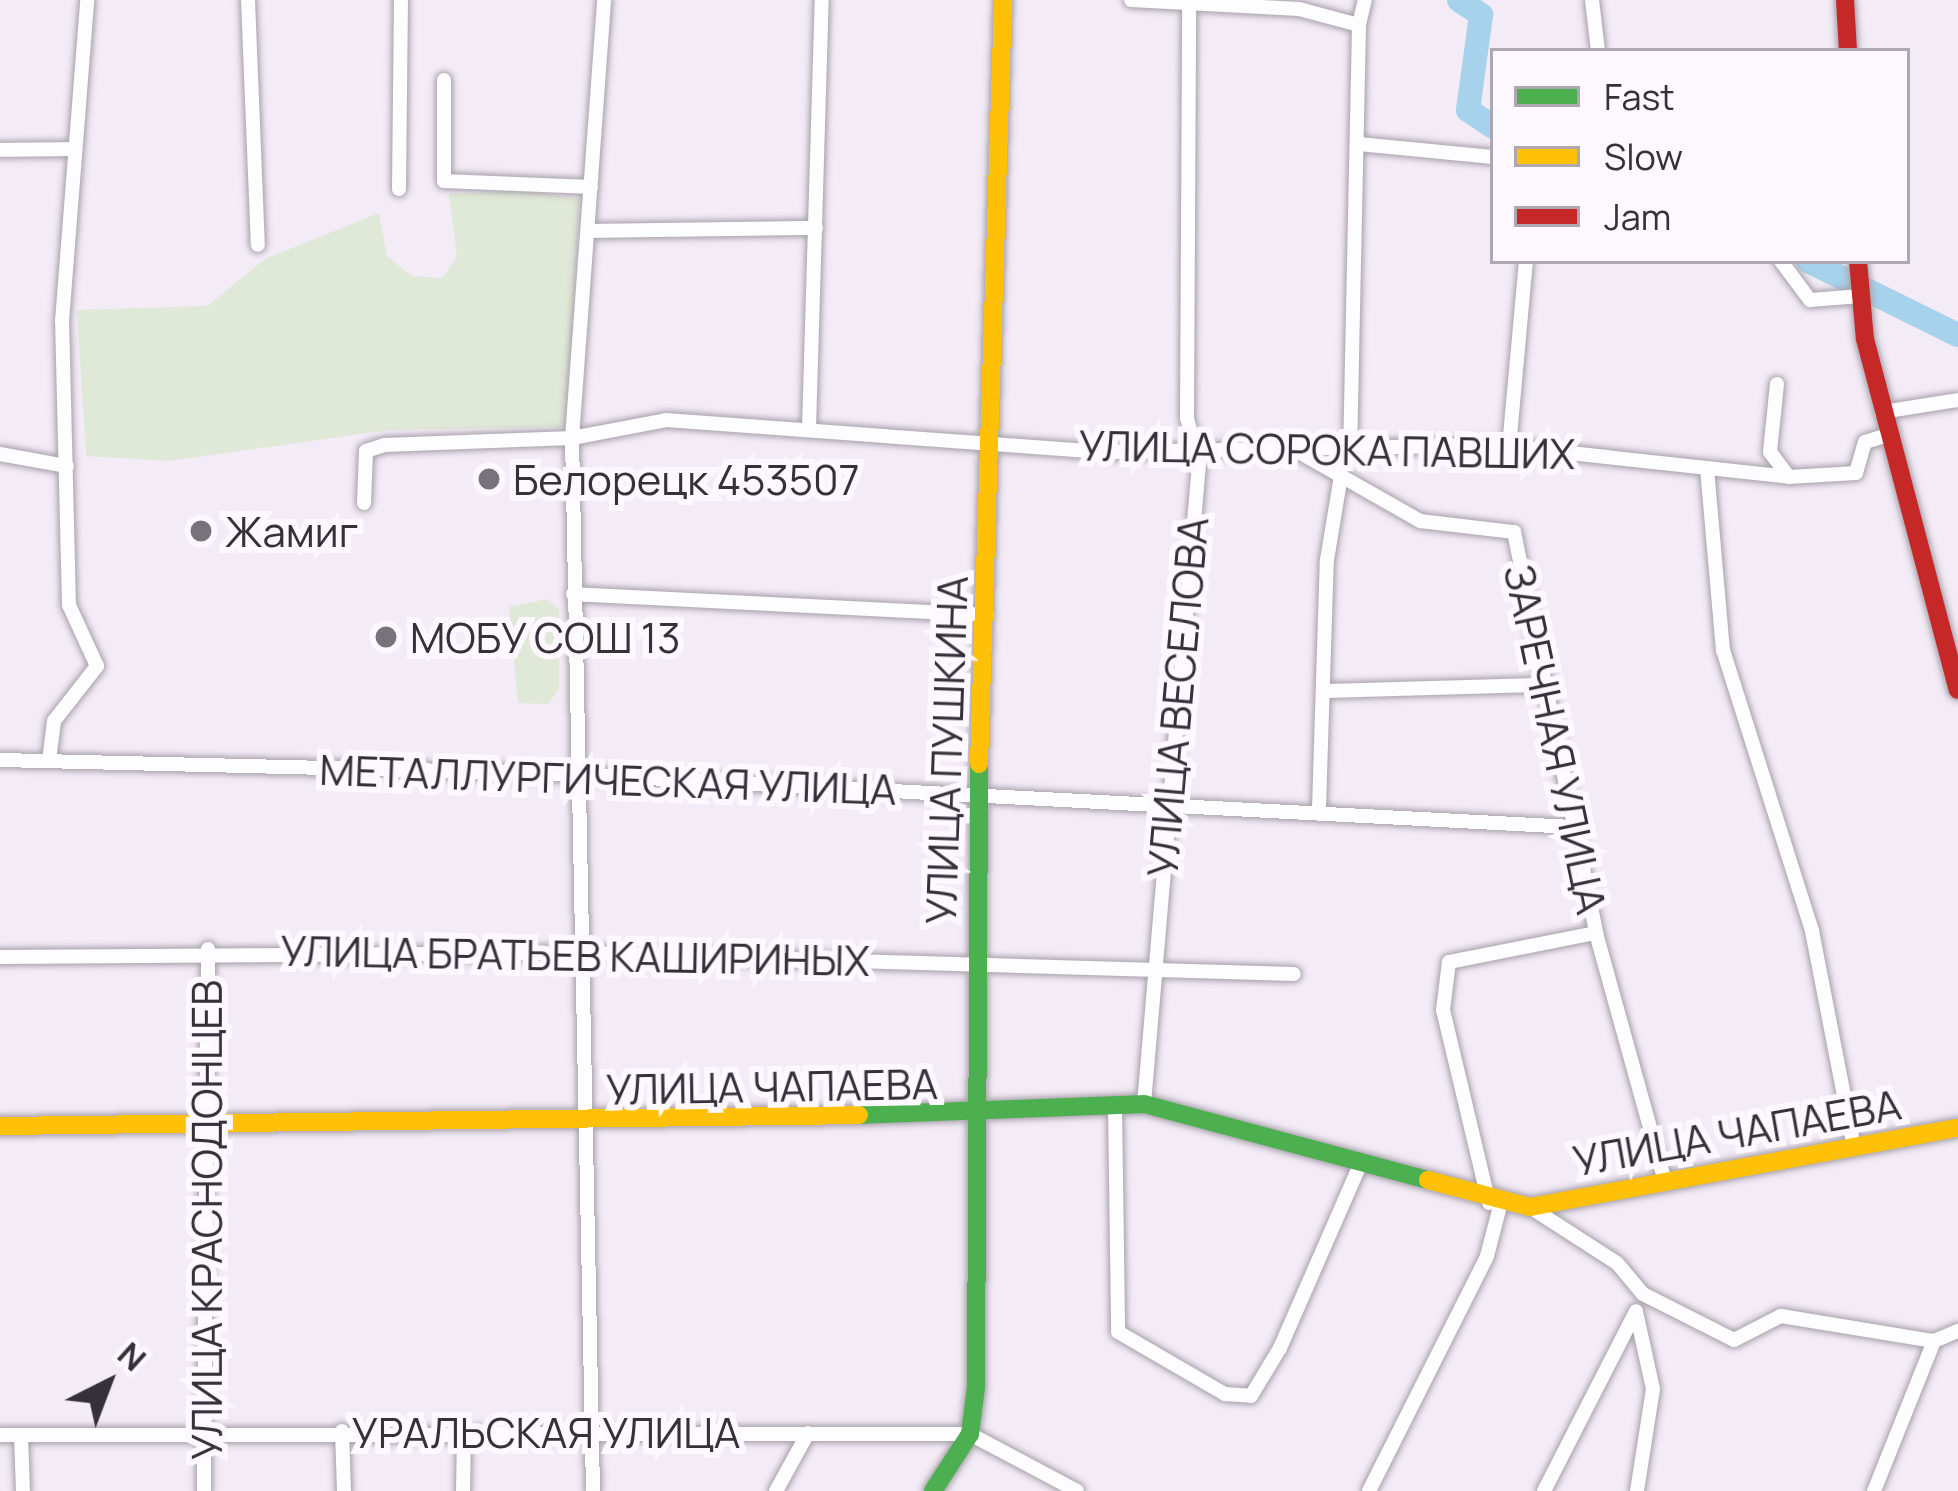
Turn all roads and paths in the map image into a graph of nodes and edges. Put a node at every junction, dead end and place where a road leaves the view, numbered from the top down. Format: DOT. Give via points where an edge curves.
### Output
graph roads {
  1 [pos="86,0"];
  2 [pos="248,0"];
  3 [pos="401,0"];
  4 [pos="604,0"];
  5 [pos="822,0"];
  6 [pos="1003,0"];
  7 [pos="1132,0"];
  8 [pos="1142,0"];
  9 [pos="1364,0"];
  10 [pos="1592,0"];
  11 [pos="1845,0"];
  12 [pos="1189,4"];
  13 [pos="1359,25"];
  14 [pos="1598,48"];
  15 [pos="1848,48"];
  16 [pos="444,80"];
  17 [pos="1358,144"];
  18 [pos="70,149"];
  19 [pos="0,150"];
  20 [pos="1490,157"];
  21 [pos="591,187"];
  22 [pos="399,189"];
  23 [pos="816,228"];
  24 [pos="591,231"];
  25 [pos="258,245"];
  26 [pos="1526,264"];
  27 [pos="1783,264"];
  28 [pos="1860,285"];
  29 [pos="1777,385"];
  30 [pos="1958,400"];
  31 [pos="1882,412"];
  32 [pos="809,428"];
  33 [pos="1888,435"];
  34 [pos="997,437"];
  35 [pos="572,438"];
  36 [pos="1509,446"];
  37 [pos="1350,447"];
  38 [pos="1292,448"];
  39 [pos="1191,452"];
  40 [pos="0,454"];
  41 [pos="67,466"];
  42 [pos="1707,468"];
  43 [pos="1340,473"];
  44 [pos="1789,477"];
  45 [pos="364,503"];
  46 [pos="573,594"];
  47 [pos="986,615"];
  48 [pos="1539,685"];
  49 [pos="1958,689"];
  50 [pos="1324,692"];
  51 [pos="0,760"];
  52 [pos="49,760"];
  53 [pos="572,774"];
  54 [pos="976,794"];
  55 [pos="1166,803"];
  56 [pos="1319,808"];
  57 [pos="1574,827"];
  58 [pos="1596,934"];
  59 [pos="208,949"];
  60 [pos="580,953"];
  61 [pos="0,957"];
  62 [pos="974,962"];
  63 [pos="1153,967"];
  64 [pos="1294,974"];
  65 [pos="1144,1104"];
  66 [pos="1115,1106"];
  67 [pos="972,1117"];
  68 [pos="0,1126"];
  69 [pos="210,1126"];
  70 [pos="589,1126"];
  71 [pos="1958,1128"];
  72 [pos="1854,1147"];
  73 [pos="1360,1162"];
  74 [pos="1664,1178"];
  75 [pos="1495,1205"];
  76 [pos="1529,1207"];
  77 [pos="1643,1294"];
  78 [pos="1636,1311"];
  79 [pos="1958,1331"];
  80 [pos="1934,1341"];
  81 [pos="202,1429"];
  82 [pos="594,1430"];
  83 [pos="342,1431"];
  84 [pos="464,1433"];
  85 [pos="808,1433"];
  86 [pos="970,1434"];
  87 [pos="0,1435"];
  88 [pos="20,1435"];
  89 [pos="22,1491"];
  90 [pos="204,1491"];
  91 [pos="344,1491"];
  92 [pos="463,1491"];
  93 [pos="593,1491"];
  94 [pos="776,1491"];
  95 [pos="933,1491"];
  96 [pos="1077,1491"];
  97 [pos="1369,1491"];
  98 [pos="1544,1491"];
  99 [pos="1637,1491"];
  100 [pos="1874,1491"];
  1 -- 18 [label="street"];
  2 -- 25 [label="street"];
  3 -- 22 [label="street"];
  4 -- 21 [label="street"];
  5 -- 23 [label="street"];
  6 -- 34 [label="street, УЛИЦА ПУШКИНА"];
  7 -- 8 [label="street"];
  8 -- 12 [label="street"];
  9 -- 13 [label="street"];
  10 -- 14 [label="street"];
  11 -- 15 [label="street"];
  12 -- 13 [label="street" via="1341,15"];
  12 -- 39 [label="street, УЛИЦА ВЕСЕЛОВА"];
  13 -- 17 [label="street"];
  16 -- 21 [label="street" via="444,181"];
  17 -- 20 [label="street"];
  17 -- 37 [label="street"];
  18 -- 19 [label="street"];
  18 -- 41 [label="street"];
  21 -- 24 [label="street"];
  23 -- 24 [label="street"];
  23 -- 32 [label="street"];
  24 -- 35 [label="street"];
  26 -- 36 [label="street"];
  27 -- 28 [label="street" via="1810,300"];
  28 -- 31 [label="street"];
  29 -- 44 [label="street" via="1770,452"];
  30 -- 31 [label="street"];
  31 -- 33 [label="street"];
  32 -- 34 [label="street, УЛИЦА СОРОКА ПАВШИХ"];
  32 -- 35 [label="street, УЛИЦА СОРОКА ПАВШИХ" via="666,420"];
  33 -- 44 [label="street, УЛИЦА СОРОКА ПАВШИХ" via="1865,442 1856,473"];
  33 -- 49 [label="street"];
  34 -- 39 [label="street, УЛИЦА СОРОКА ПАВШИХ"];
  34 -- 47 [label="street, УЛИЦА ПУШКИНА"];
  35 -- 45 [label="street, УЛИЦА СОРОКА ПАВШИХ" via="384,445 366,451"];
  35 -- 46 [label="street"];
  36 -- 37 [label="street, УЛИЦА СОРОКА ПАВШИХ"];
  36 -- 42 [label="street, УЛИЦА СОРОКА ПАВШИХ"];
  37 -- 38 [label="street, УЛИЦА СОРОКА ПАВШИХ"];
  38 -- 39 [label="street, УЛИЦА СОРОКА ПАВШИХ"];
  38 -- 43 [label="street, ЗАРЕЧНАЯ УЛИЦА"];
  39 -- 55 [label="street, УЛИЦА ВЕСЕЛОВА" via="1199,464"];
  40 -- 41 [label="street"];
  41 -- 52 [label="street" via="69,605 97,667 54,722"];
  42 -- 44 [label="street, УЛИЦА СОРОКА ПАВШИХ"];
  42 -- 72 [label="street" via="1724,650 1812,931"];
  43 -- 48 [label="street, ЗАРЕЧНАЯ УЛИЦА" via="1420,521 1514,532"];
  43 -- 50 [label="street"];
  46 -- 47 [label="street"];
  46 -- 53 [label="street"];
  47 -- 54 [label="street, УЛИЦА ПУШКИНА"];
  48 -- 50 [label="street"];
  48 -- 57 [label="street, ЗАРЕЧНАЯ УЛИЦА"];
  50 -- 56 [label="street"];
  51 -- 52 [label="street, МЕТАЛЛУРГИЧЕСКАЯ УЛИЦА"];
  52 -- 53 [label="street, МЕТАЛЛУРГИЧЕСКАЯ УЛИЦА"];
  53 -- 54 [label="street, МЕТАЛЛУРГИЧЕСКАЯ УЛИЦА"];
  53 -- 60 [label="street"];
  54 -- 55 [label="street, МЕТАЛЛУРГИЧЕСКАЯ УЛИЦА"];
  54 -- 62 [label="street, УЛИЦА ПУШКИНА"];
  55 -- 56 [label="street, МЕТАЛЛУРГИЧЕСКАЯ УЛИЦА"];
  55 -- 63 [label="street, УЛИЦА ВЕСЕЛОВА"];
  56 -- 57 [label="street, МЕТАЛЛУРГИЧЕСКАЯ УЛИЦА"];
  57 -- 58 [label="street, ЗАРЕЧНАЯ УЛИЦА"];
  58 -- 74 [label="street, ЗАРЕЧНАЯ УЛИЦА"];
  58 -- 75 [label="street" via="1449,962 1443,1010"];
  59 -- 60 [label="street, УЛИЦА БРАТЬЕВ КАШИРИНЫХ"];
  59 -- 61 [label="street, УЛИЦА БРАТЬЕВ КАШИРИНЫХ"];
  59 -- 69 [label="street, УЛИЦА КРАСНОДОНЦЕВ"];
  60 -- 62 [label="street, УЛИЦА БРАТЬЕВ КАШИРИНЫХ"];
  60 -- 70 [label="street"];
  62 -- 63 [label="street, УЛИЦА БРАТЬЕВ КАШИРИНЫХ"];
  62 -- 67 [label="street, УЛИЦА ПУШКИНА"];
  63 -- 64 [label="street, УЛИЦА БРАТЬЕВ КАШИРИНЫХ"];
  63 -- 65 [label="street, УЛИЦА ВЕСЕЛОВА"];
  65 -- 66 [label="street, УЛИЦА ЧАПАЕВА"];
  65 -- 73 [label="street, УЛИЦА ЧАПАЕВА"];
  66 -- 67 [label="street, УЛИЦА ЧАПАЕВА"];
  66 -- 73 [label="street" via="1118,1332 1225,1394 1251,1396 1280,1348"];
  67 -- 70 [label="street, УЛИЦА ЧАПАЕВА"];
  67 -- 86 [label="street, УЛИЦА ПУШКИНА"];
  68 -- 69 [label="street, УЛИЦА ЧАПАЕВА"];
  69 -- 70 [label="street, УЛИЦА ЧАПАЕВА"];
  69 -- 81 [label="street, УЛИЦА КРАСНОДОНЦЕВ"];
  70 -- 82 [label="street"];
  71 -- 72 [label="street, УЛИЦА ЧАПАЕВА"];
  72 -- 74 [label="street, УЛИЦА ЧАПАЕВА"];
  73 -- 75 [label="street, УЛИЦА ЧАПАЕВА"];
  74 -- 76 [label="street, УЛИЦА ЧАПАЕВА"];
  75 -- 76 [label="street, УЛИЦА ЧАПАЕВА"];
  75 -- 97 [label="street" via="1487,1256"];
  76 -- 77 [label="street, УЛИЦА ЧАПАЕВА" via="1617,1263"];
  77 -- 78 [label="street"];
  77 -- 80 [label="street, УЛИЦА ЧАПАЕВА" via="1734,1340 1781,1316"];
  78 -- 98 [label="street"];
  78 -- 99 [label="street" via="1653,1389"];
  79 -- 80 [label="street"];
  80 -- 100 [label="street"];
  81 -- 83 [label="street, УРАЛЬСКАЯ УЛИЦА"];
  81 -- 88 [label="street, УРАЛЬСКАЯ УЛИЦА"];
  81 -- 90 [label="street, УЛИЦА КРАСНОДОНЦЕВ"];
  82 -- 84 [label="street, УРАЛЬСКАЯ УЛИЦА"];
  82 -- 85 [label="street, УРАЛЬСКАЯ УЛИЦА"];
  82 -- 93 [label="street"];
  83 -- 84 [label="street, УРАЛЬСКАЯ УЛИЦА"];
  83 -- 91 [label="street"];
  84 -- 92 [label="street"];
  85 -- 86 [label="street, УРАЛЬСКАЯ УЛИЦА"];
  85 -- 94 [label="street"];
  86 -- 95 [label="street"];
  86 -- 96 [label="street, УРАЛЬСКАЯ УЛИЦА"];
  87 -- 88 [label="street, УРАЛЬСКАЯ УЛИЦА"];
  88 -- 89 [label="street"];
}
